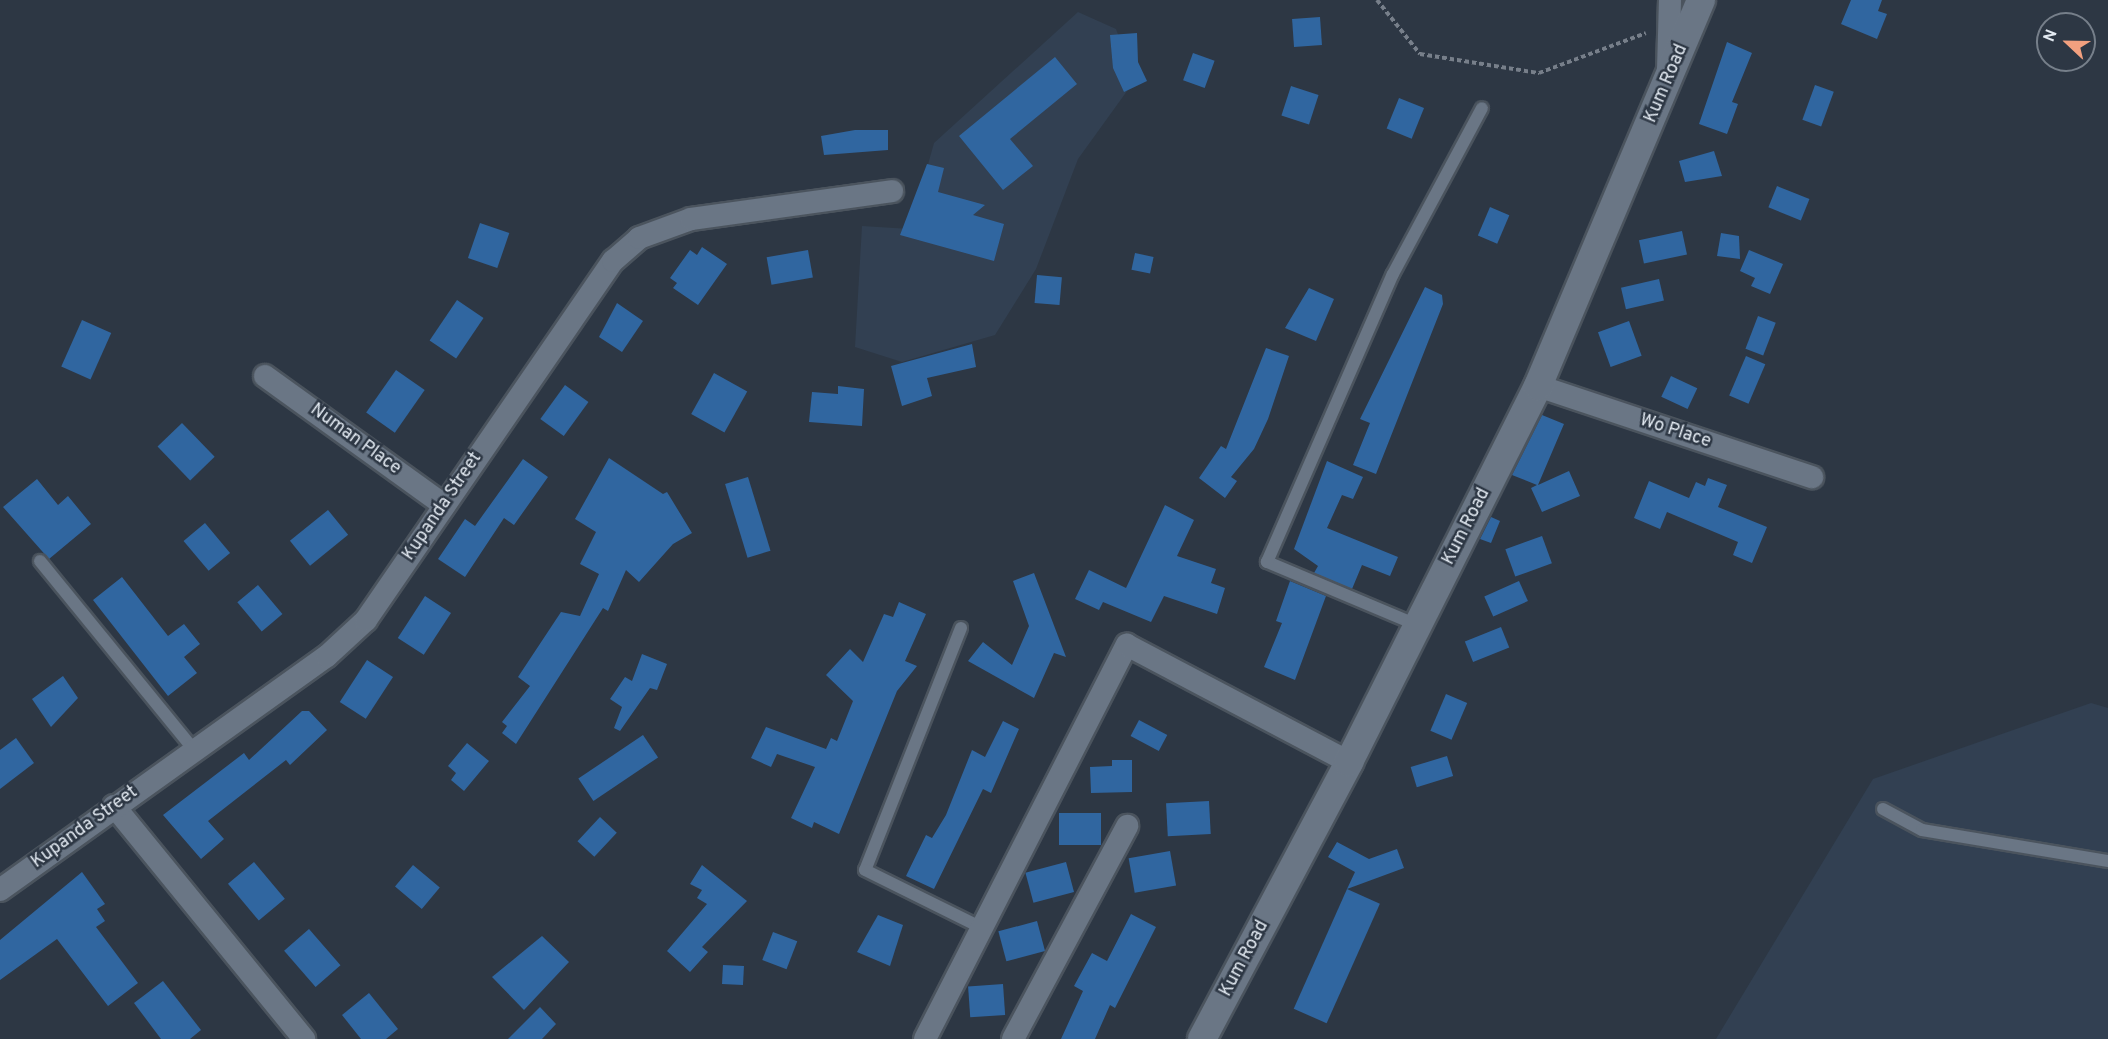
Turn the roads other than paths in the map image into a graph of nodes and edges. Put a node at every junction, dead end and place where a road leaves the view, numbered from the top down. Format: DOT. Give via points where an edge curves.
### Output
graph roads {
  1 [pos="1670,0"];
  2 [pos="1701,0"];
  3 [pos="1667,84"];
  4 [pos="1482,108"];
  5 [pos="892,191"];
  6 [pos="265,376"];
  7 [pos="1538,386"];
  8 [pos="1812,477"];
  9 [pos="444,505"];
  10 [pos="40,561"];
  11 [pos="1418,625"];
  12 [pos="961,628"];
  13 [pos="194,750"];
  14 [pos="1349,762"];
  15 [pos="114,806"];
  16 [pos="1883,809"];
  17 [pos="1127,826"];
  18 [pos="2108,861"];
  19 [pos="0,891"];
  20 [pos="982,928"];
  21 [pos="304,1039"];
  22 [pos="925,1039"];
  23 [pos="1013,1039"];
  24 [pos="1202,1039"];
  1 -- 3 [label="street"];
  2 -- 3 [label="street, Kum Road"];
  3 -- 7 [label="street, Kum Road"];
  4 -- 11 [label="lane" via="1393,274 1267,562"];
  5 -- 9 [label="street, Kupanda Street" via="691,219 639,238 613,261"];
  6 -- 9 [label="street, Numan Place"];
  7 -- 8 [label="street, Wo Place"];
  7 -- 11 [label="street, Kum Road"];
  9 -- 13 [label="street, Kupanda Street" via="366,620 327,656"];
  10 -- 13 [label="lane"];
  11 -- 14 [label="street, Kum Road"];
  12 -- 20 [label="lane" via="865,870"];
  13 -- 15 [label="street, Kupanda Street"];
  14 -- 20 [label="street" via="1127,645"];
  14 -- 24 [label="street, Kum Road"];
  15 -- 19 [label="street, Kupanda Street"];
  15 -- 21 [label="street"];
  16 -- 18 [label="lane" via="1922,830"];
  17 -- 23 [label="street"];
  20 -- 22 [label="street"];
}
